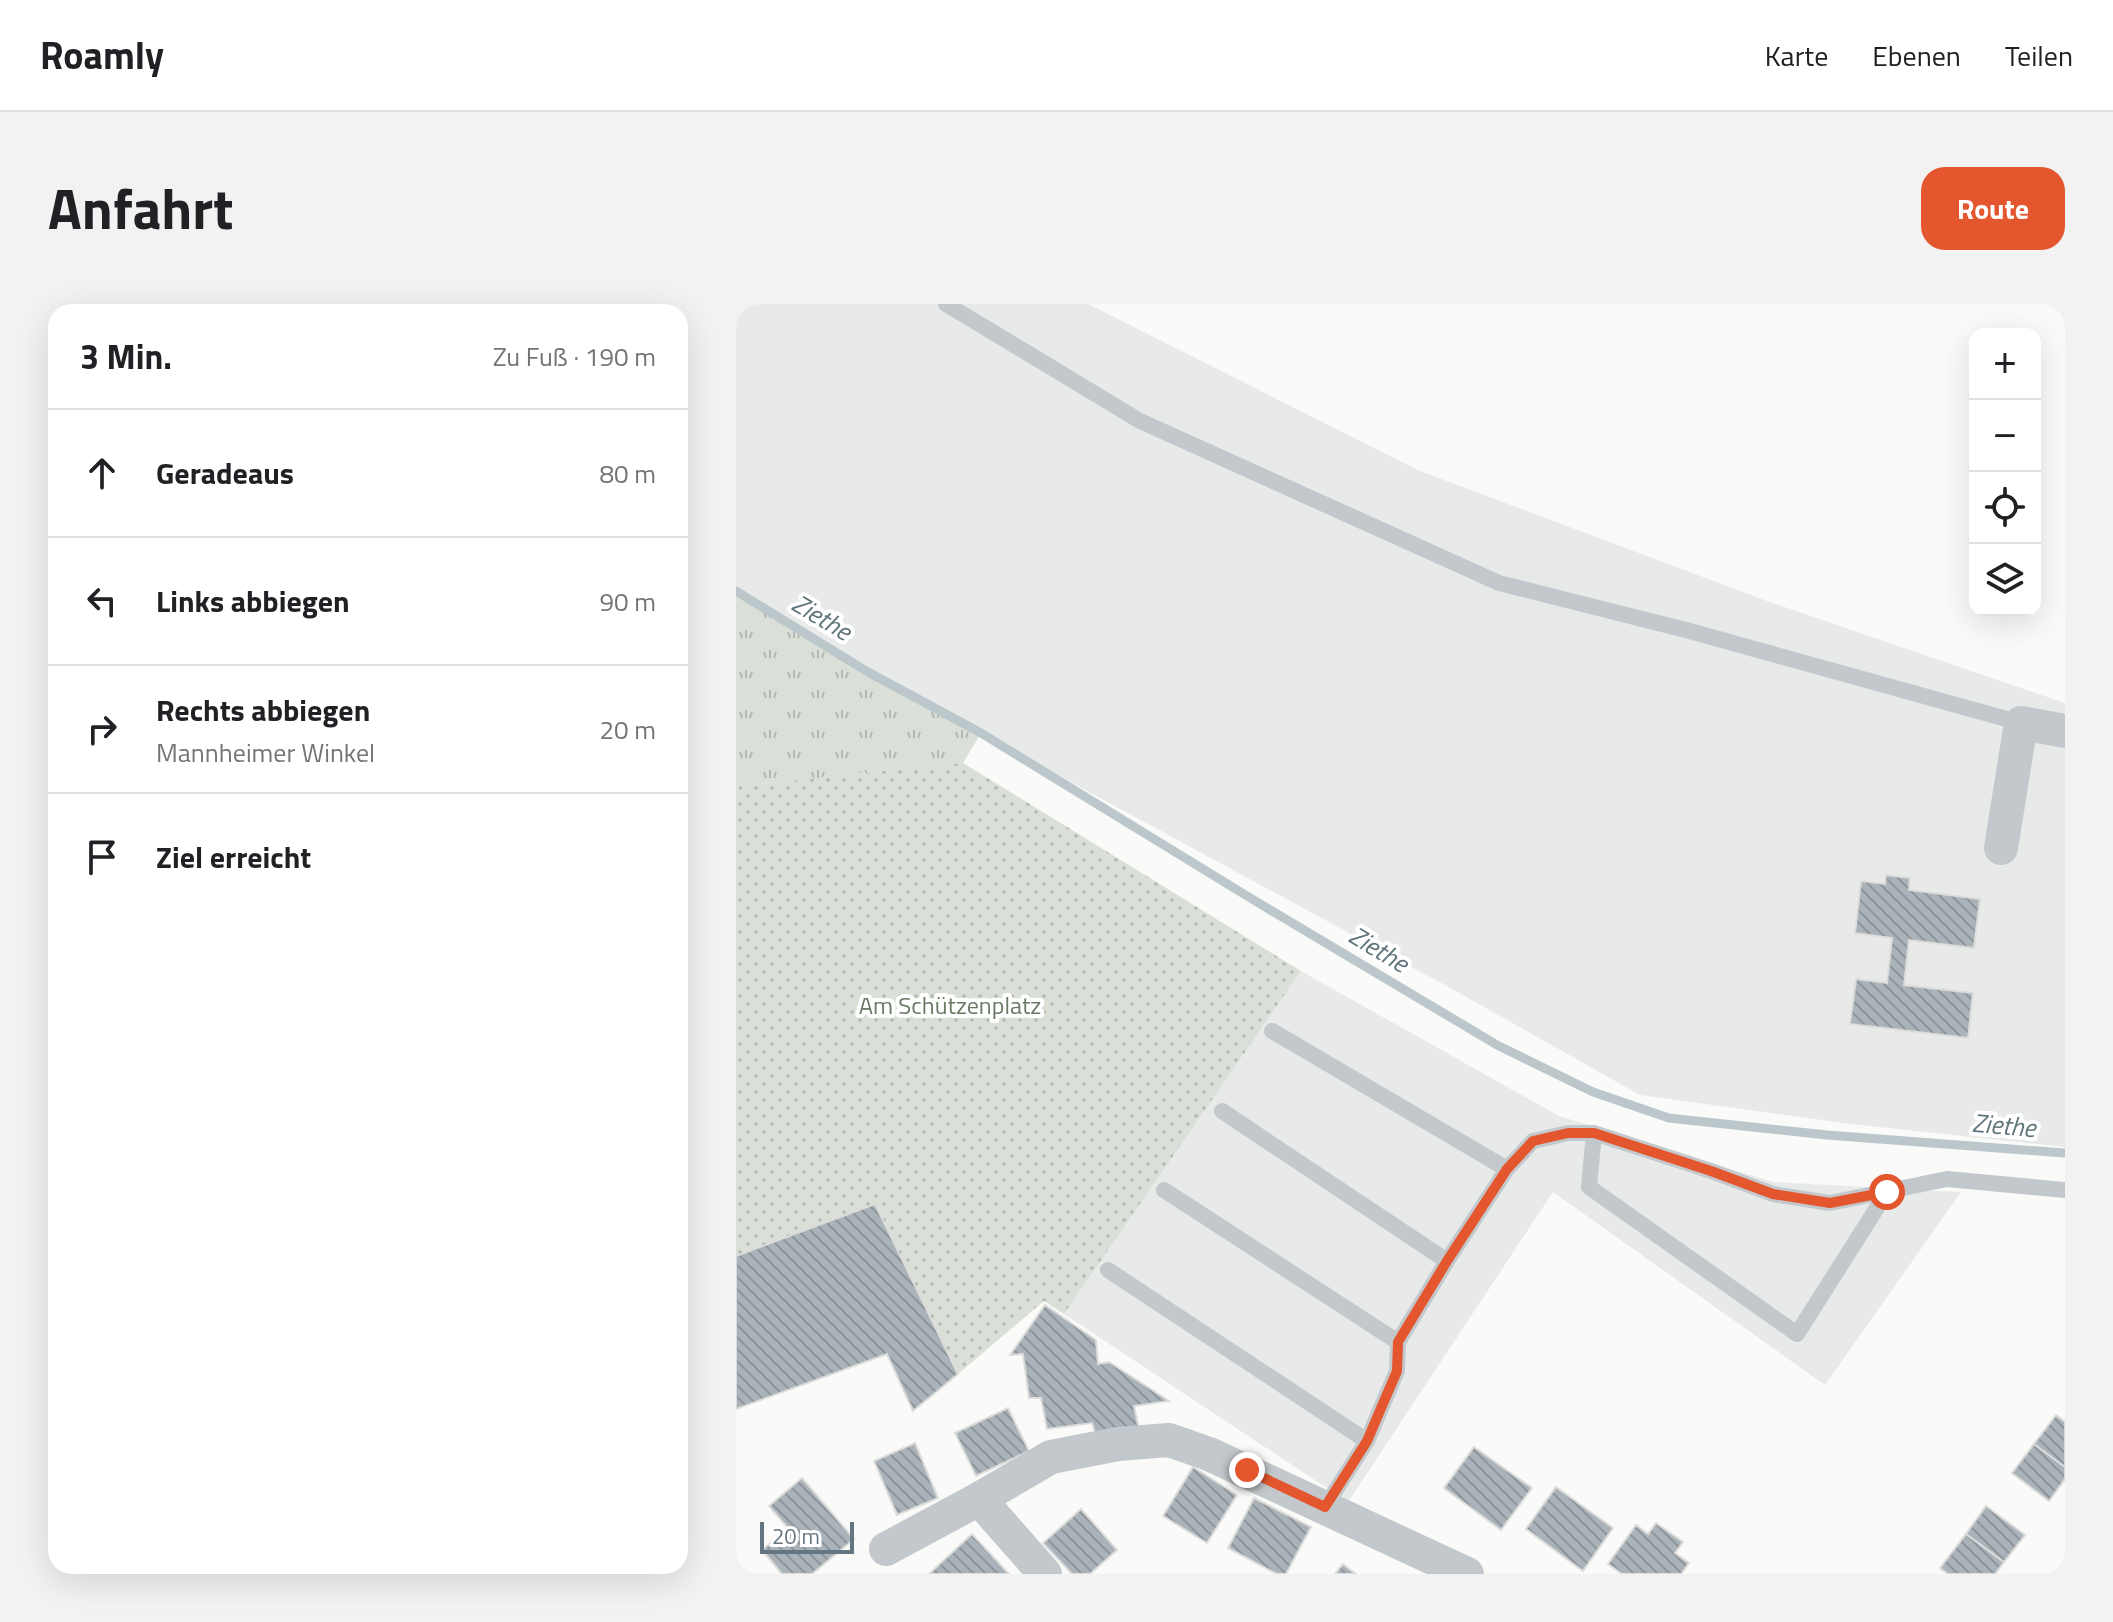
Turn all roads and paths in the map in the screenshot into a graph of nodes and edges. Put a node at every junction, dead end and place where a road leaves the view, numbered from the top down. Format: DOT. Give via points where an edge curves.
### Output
graph roads {
  1 [pos="946,304"];
  2 [pos="2021,723"];
  3 [pos="2065,731"];
  4 [pos="2001,848"];
  5 [pos="1272,1031"];
  6 [pos="1222,1111"];
  7 [pos="1594,1133"];
  8 [pos="1507,1169"];
  9 [pos="1164,1190"];
  10 [pos="2065,1190"];
  11 [pos="1887,1192"];
  12 [pos="1447,1261"];
  13 [pos="1108,1270"];
  14 [pos="1398,1342"];
  15 [pos="1367,1441"];
  16 [pos="979,1499"];
  17 [pos="1334,1511"];
  18 [pos="886,1549"];
  19 [pos="736,1563"];
  20 [pos="740,1574"];
  21 [pos="1045,1574"];
  22 [pos="1467,1574"];
  1 -- 2 [label="lane" via="1140,421 1499,583"];
  2 -- 3 [label="street"];
  2 -- 4 [label="street"];
  5 -- 8 [label="lane"];
  6 -- 12 [label="lane"];
  7 -- 8 [label="lane" via="1533,1141"];
  7 -- 11 [label="lane" via="1773,1194 1830,1203"];
  7 -- 11 [label="lane" via="1589,1187 1797,1334"];
  8 -- 12 [label="lane"];
  9 -- 14 [label="lane"];
  10 -- 11 [label="lane" via="1947,1179"];
  12 -- 14 [label="lane"];
  13 -- 15 [label="lane"];
  14 -- 15 [label="lane" via="1397,1371"];
  15 -- 17 [label="lane"];
  16 -- 17 [label="street" via="1051,1457 1169,1440"];
  16 -- 18 [label="street"];
  16 -- 21 [label="street"];
  17 -- 22 [label="street"];
  19 -- 20 [label="path"];
}
